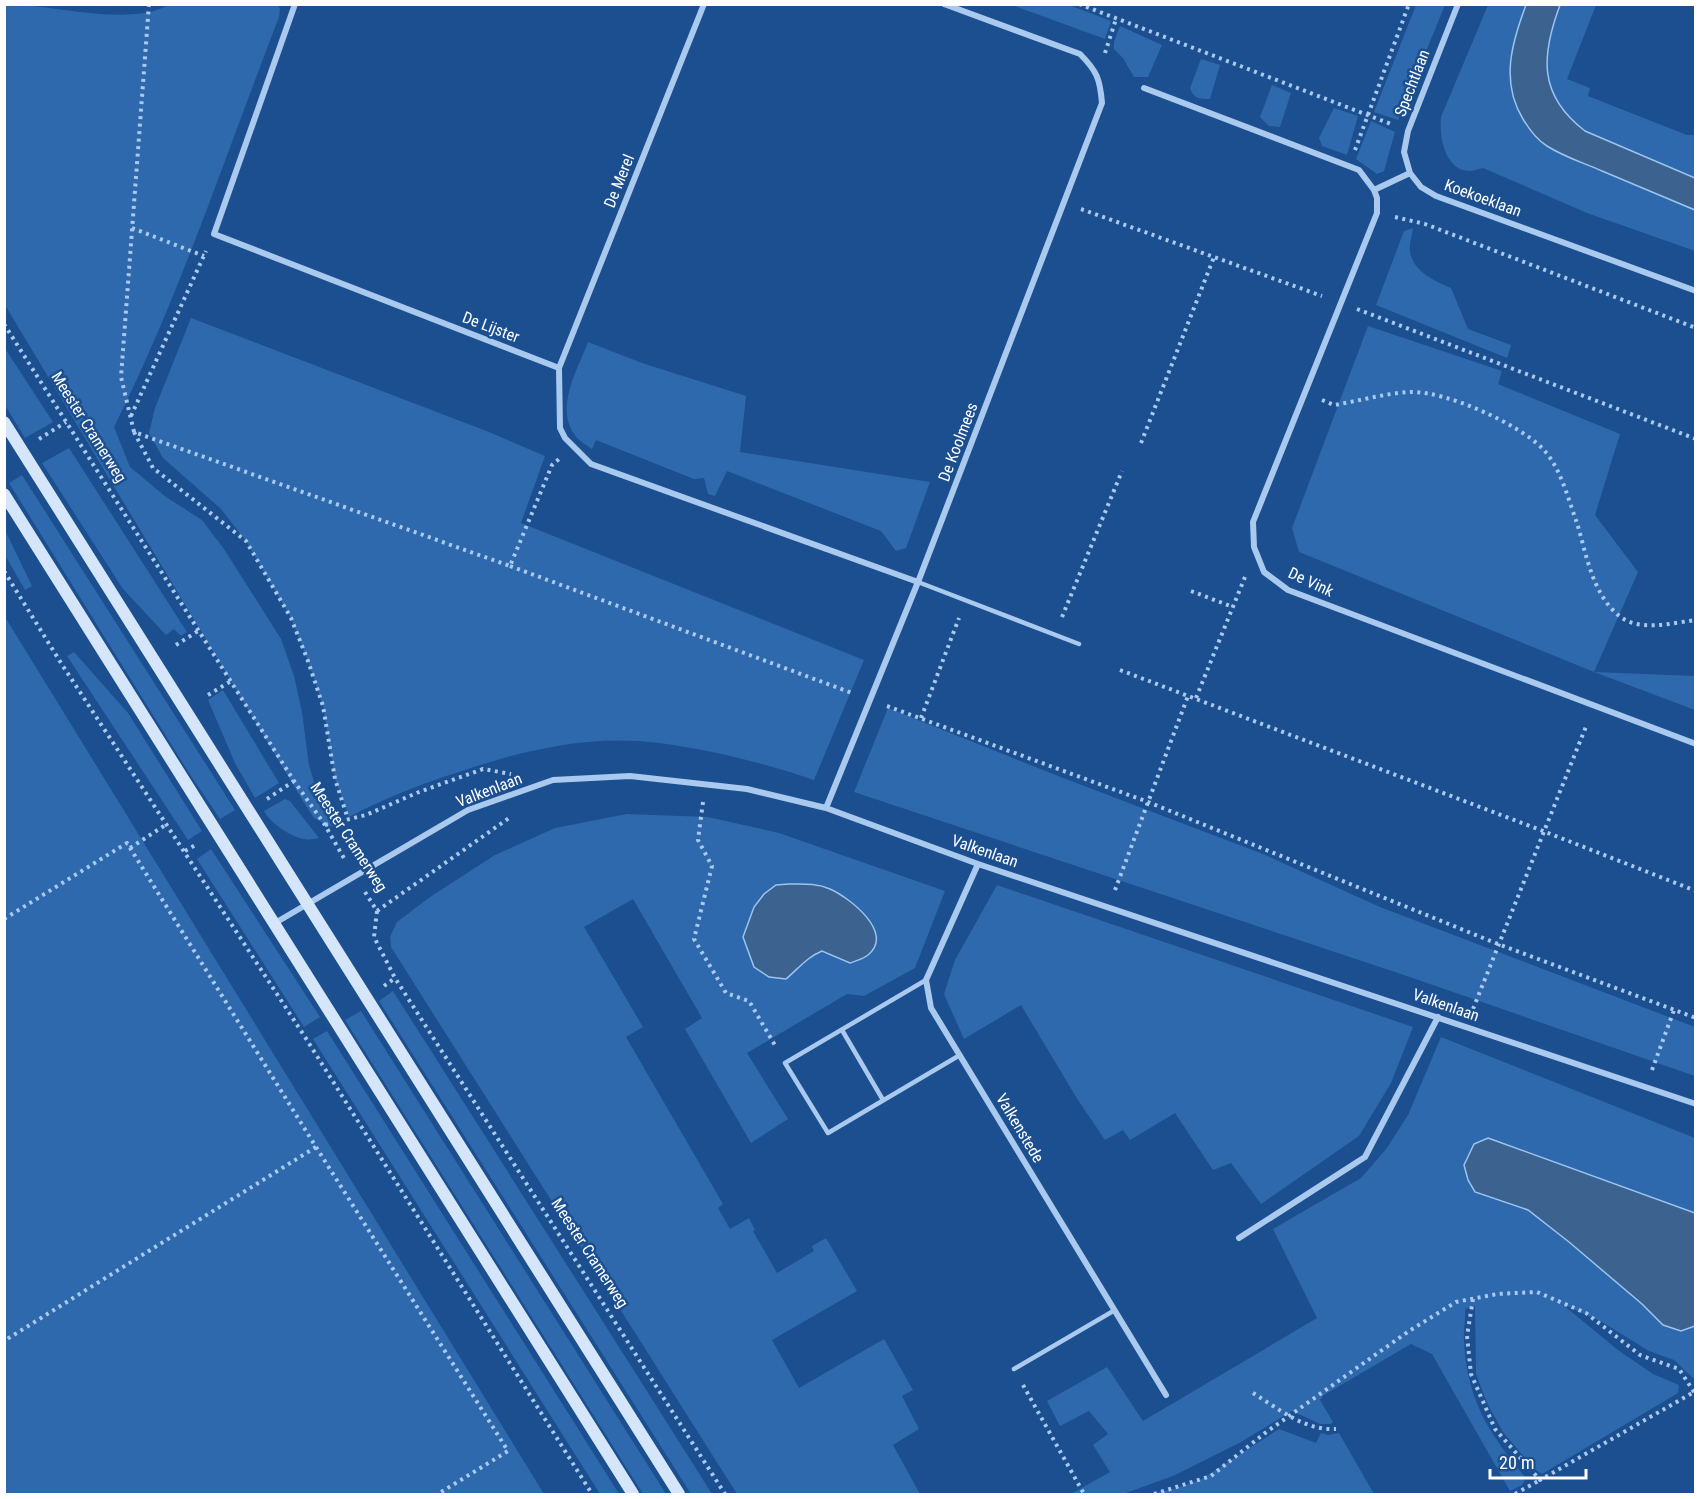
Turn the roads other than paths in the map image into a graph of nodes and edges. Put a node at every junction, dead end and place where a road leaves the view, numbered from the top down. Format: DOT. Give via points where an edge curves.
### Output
graph roads {
  1 [pos="295,4"];
  2 [pos="704,4"];
  3 [pos="944,4"];
  4 [pos="1458,4"];
  5 [pos="1144,88"];
  6 [pos="1410,173"];
  7 [pos="1374,190"];
  8 [pos="1695,291"];
  9 [pos="559,368"];
  10 [pos="4,422"];
  11 [pos="4,494"];
  12 [pos="918,582"];
  13 [pos="1079,644"];
  14 [pos="1695,744"];
  15 [pos="826,808"];
  16 [pos="978,864"];
  17 [pos="308,904"];
  18 [pos="275,923"];
  19 [pos="926,980"];
  20 [pos="1438,1017"];
  21 [pos="842,1030"];
  22 [pos="960,1055"];
  23 [pos="883,1101"];
  24 [pos="1695,1104"];
  25 [pos="1239,1238"];
  26 [pos="1115,1310"];
  27 [pos="1014,1369"];
  28 [pos="1166,1395"];
  29 [pos="633,1494"];
  30 [pos="679,1494"];
  1 -- 9 [label="street, De Lijster" via="214,234"];
  2 -- 9 [label="street, De Merel"];
  3 -- 12 [label="street, De Koolmees" via="1080,54 1101,82 1102,103"];
  4 -- 6 [label="street, Spechtlaan" via="1408,131 1404,152"];
  5 -- 7 [label="street" via="1359,170"];
  6 -- 7 [label="street"];
  6 -- 8 [label="street, Koekoeklaan" via="1421,187 1436,196"];
  7 -- 14 [label="street, De Vink" via="1377,213 1253,522 1256,552 1264,572 1288,590"];
  9 -- 12 [label="street" via="560,428 591,464"];
  10 -- 17 [label="main road"];
  11 -- 18 [label="main road"];
  12 -- 13 [label="lane"];
  12 -- 15 [label="street, De Koolmees"];
  15 -- 16 [label="street, Valkenlaan"];
  15 -- 17 [label="street, Valkenlaan" via="747,789 630,776 553,780 468,810"];
  16 -- 19 [label="street"];
  16 -- 20 [label="street, Valkenlaan"];
  17 -- 18 [label="street, Valkenlaan"];
  17 -- 30 [label="main road"];
  18 -- 29 [label="main road"];
  19 -- 21 [label="lane"];
  19 -- 22 [label="street, Valkenstede" via="932,1008"];
  20 -- 24 [label="street, Valkenlaan"];
  20 -- 25 [label="street" via="1365,1157"];
  21 -- 23 [label="lane"];
  21 -- 23 [label="lane" via="785,1063 828,1133"];
  22 -- 23 [label="lane"];
  22 -- 26 [label="street, Valkenstede"];
  26 -- 27 [label="lane"];
  26 -- 28 [label="street, Valkenstede"];
}
